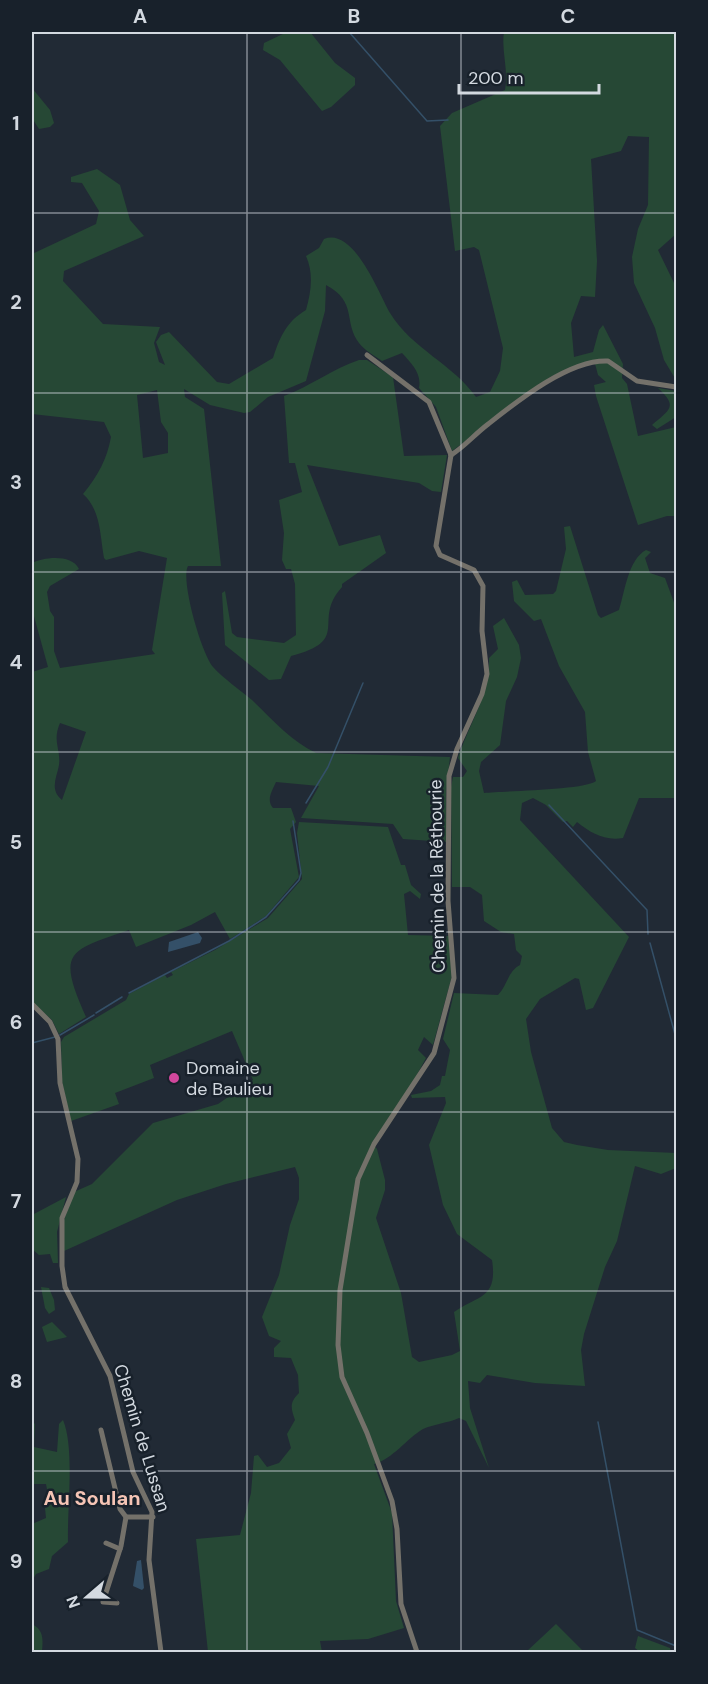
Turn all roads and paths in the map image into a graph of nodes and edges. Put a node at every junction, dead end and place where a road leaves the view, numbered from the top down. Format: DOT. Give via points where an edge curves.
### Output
graph roads {
  1 [pos="368,355"];
  2 [pos="676,387"];
  3 [pos="451,455"];
  4 [pos="32,1004"];
  5 [pos="101,1430"];
  6 [pos="126,1516"];
  7 [pos="153,1517"];
  8 [pos="106,1543"];
  9 [pos="120,1549"];
  10 [pos="117,1603"];
  11 [pos="161,1653"];
  12 [pos="417,1653"];
  1 -- 3 [label="street" via="429,402"];
  2 -- 3 [label="street" via="638,381 608,361 584,364 544,384"];
  3 -- 12 [label="street, Chemin de la Réthourie" via="436,546 440,555 464,564 483,586 482,631 487,674 449,776 448,901 454,978 434,1053 361,1169 340,1290 338,1359 349,1397 392,1501 401,1604"];
  4 -- 7 [label="street, Chemin de Lussan" via="50,1022 58,1039 60,1083 78,1159 77,1182 62,1218 65,1287 110,1376 132,1472"];
  5 -- 6 [label="street" via="120,1509"];
  6 -- 7 [label="street"];
  6 -- 9 [label="street"];
  7 -- 11 [label="street, Chemin de Lussan" via="149,1560"];
  8 -- 9 [label="street"];
  9 -- 10 [label="street" via="103,1602"];
}
